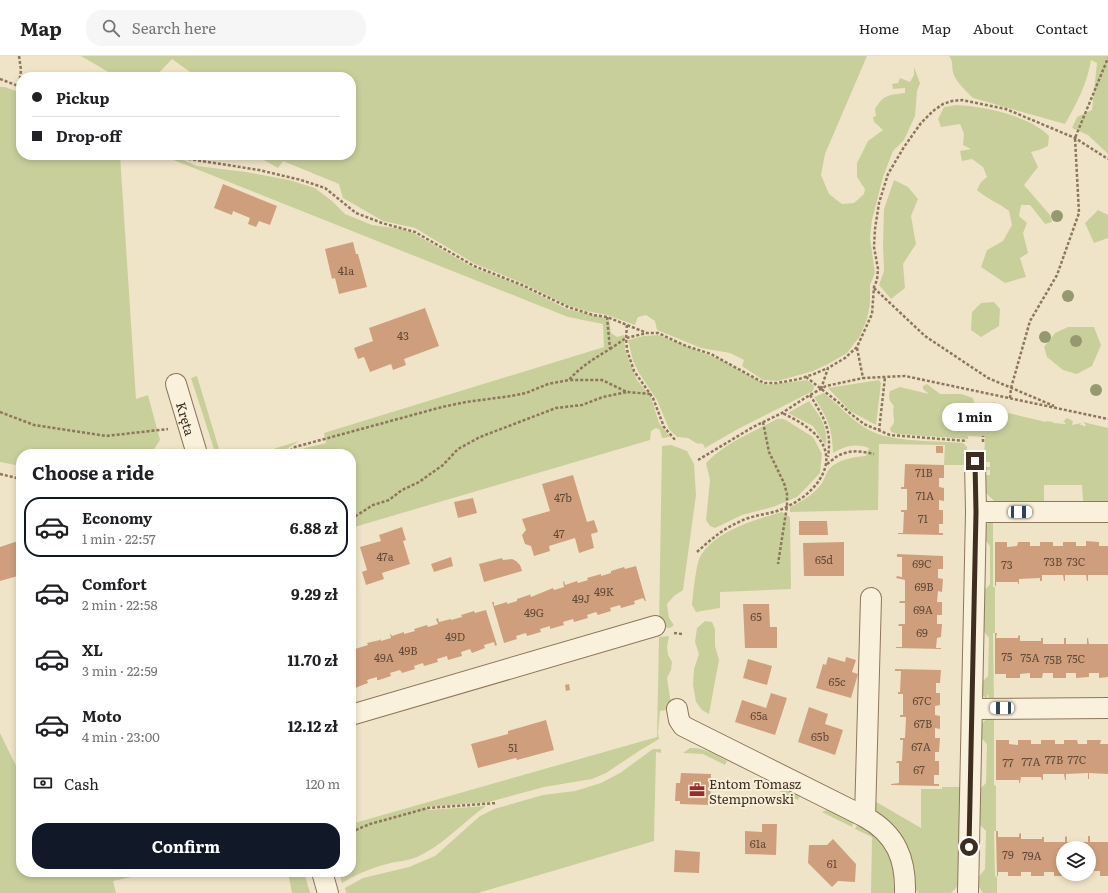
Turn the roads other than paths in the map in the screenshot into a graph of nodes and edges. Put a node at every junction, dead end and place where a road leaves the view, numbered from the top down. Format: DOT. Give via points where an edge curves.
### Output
graph roads {
  1 [pos="176,384"];
  2 [pos="196,449"];
  3 [pos="975,461"];
  4 [pos="976,512"];
  5 [pos="1108,512"];
  6 [pos="872,598"];
  7 [pos="655,626"];
  8 [pos="677,708"];
  9 [pos="1108,708"];
  10 [pos="972,709"];
  11 [pos="356,714"];
  12 [pos="866,817"];
  13 [pos="323,877"];
  14 [pos="328,893"];
  15 [pos="905,893"];
  16 [pos="968,893"];
  1 -- 2 [label="street, Kręta"];
  3 -- 4 [label="street"];
  4 -- 5 [label="street"];
  4 -- 10 [label="street"];
  6 -- 12 [label="street"];
  7 -- 11 [label="street"];
  8 -- 12 [label="street" via="683,726"];
  9 -- 10 [label="street"];
  10 -- 16 [label="street"];
  12 -- 15 [label="street" via="884,830 895,843 903,867"];
  13 -- 14 [label="street"];
}
